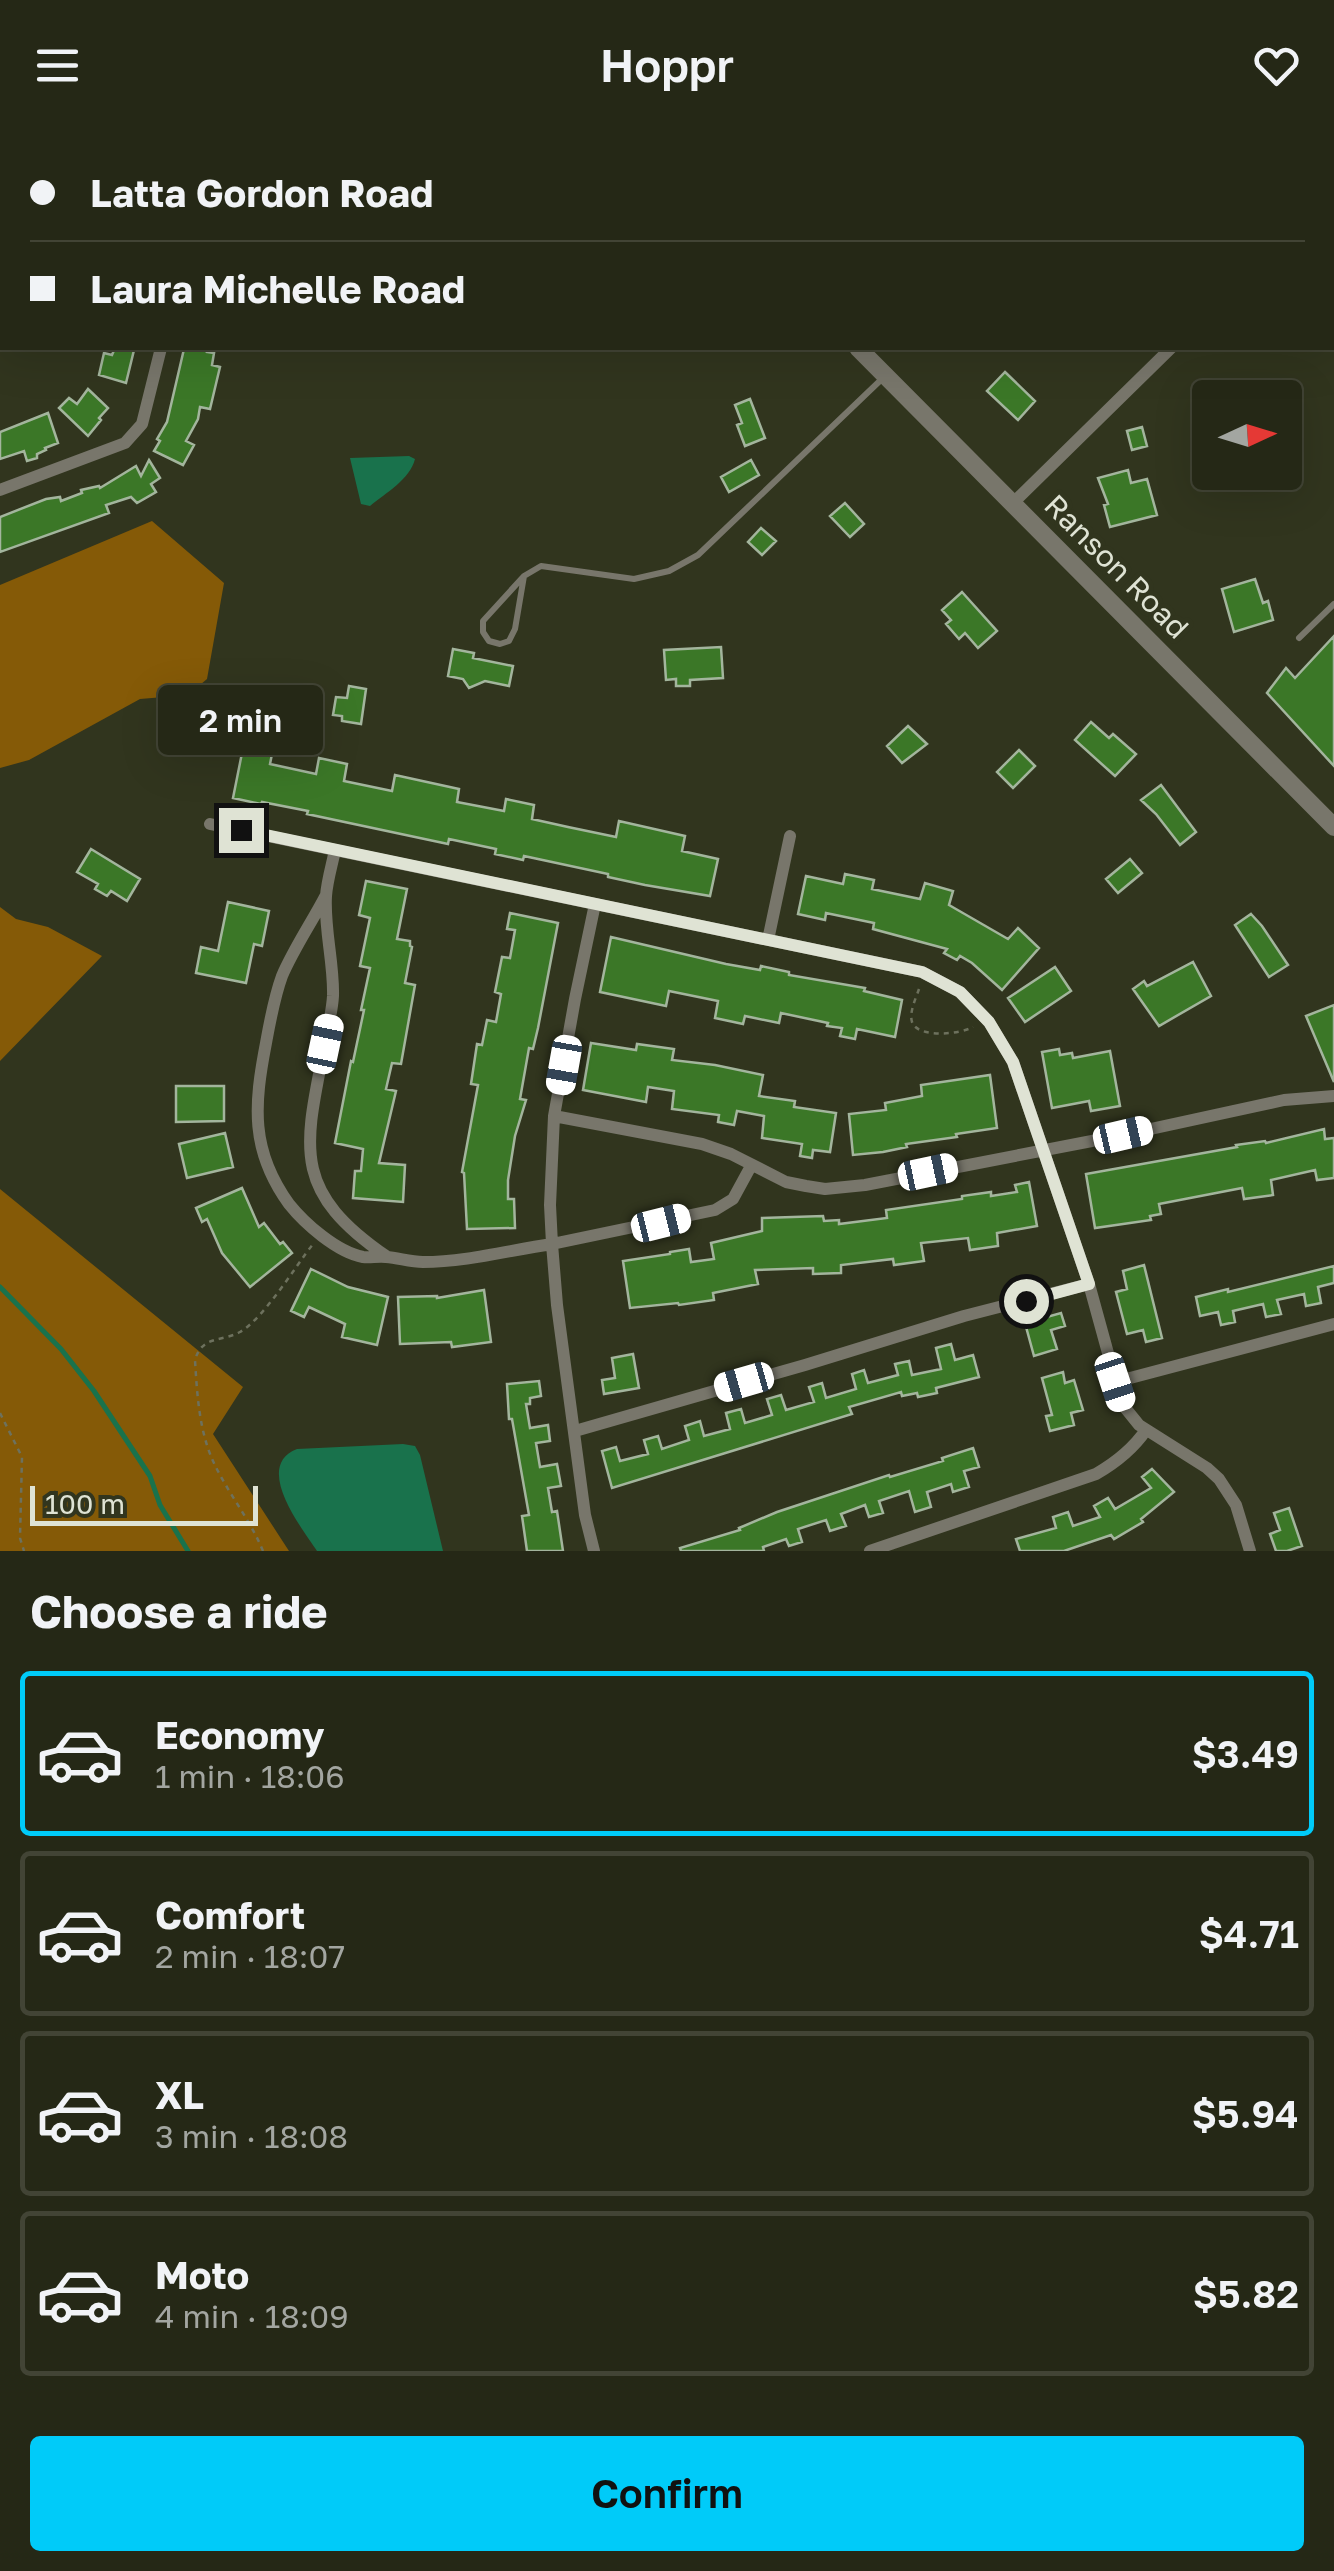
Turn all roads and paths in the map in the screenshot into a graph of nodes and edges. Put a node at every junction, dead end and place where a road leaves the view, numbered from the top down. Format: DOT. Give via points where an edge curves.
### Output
graph roads {
  1 [pos="160,350"];
  2 [pos="860,350"];
  3 [pos="1169,350"];
  4 [pos="886,375"];
  5 [pos="0,490"];
  6 [pos="1014,502"];
  7 [pos="524,576"];
  8 [pos="1334,604"];
  9 [pos="1299,638"];
  10 [pos="210,824"];
  11 [pos="1334,826"];
  12 [pos="790,836"];
  13 [pos="334,850"];
  14 [pos="326,896"];
  15 [pos="595,904"];
  16 [pos="768,940"];
  17 [pos="920,988"];
  18 [pos="973,1027"];
  19 [pos="1334,1096"];
  20 [pos="554,1116"];
  21 [pos="1042,1150"];
  22 [pos="752,1166"];
  23 [pos="320,1234"];
  24 [pos="552,1244"];
  25 [pos="388,1257"];
  26 [pos="1089,1284"];
  27 [pos="1334,1324"];
  28 [pos="1115,1382"];
  29 [pos="0,1414"];
  30 [pos="1146,1430"];
  31 [pos="575,1431"];
  32 [pos="24,1551"];
  33 [pos="263,1551"];
  34 [pos="594,1551"];
  35 [pos="870,1551"];
  36 [pos="1250,1551"];
  1 -- 5 [label="street" via="142,424 126,443"];
  2 -- 4 [label="street, Ranson Road"];
  3 -- 6 [label="street"];
  4 -- 6 [label="street, Ranson Road"];
  4 -- 7 [label="lane" via="698,555 634,579 540,566"];
  6 -- 11 [label="street, Ranson Road"];
  7 -- 7 [label="lane" via="482,621 489,641 509,642"];
  8 -- 9 [label="lane"];
  10 -- 13 [label="street"];
  12 -- 16 [label="street"];
  13 -- 14 [label="street"];
  13 -- 15 [label="street"];
  14 -- 23 [label="street" via="275,998 256,1118 277,1187"];
  14 -- 25 [label="street" via="333,993 310,1118 311,1161 331,1207"];
  15 -- 16 [label="street"];
  15 -- 20 [label="street"];
  16 -- 21 [label="street" via="922,972 960,992 989,1022 1013,1062"];
  17 -- 18 [label="path" via="912,1013 916,1028 956,1034"];
  19 -- 21 [label="street" via="1284,1100"];
  20 -- 22 [label="street" via="702,1144"];
  20 -- 24 [label="street"];
  21 -- 22 [label="street" via="844,1188 786,1182"];
  21 -- 26 [label="street"];
  22 -- 24 [label="street" via="732,1200 715,1210"];
  23 -- 25 [label="street" via="351,1253"];
  23 -- 33 [label="path" via="252,1324 200,1347 195,1360 212,1458"];
  24 -- 25 [label="street" via="428,1262"];
  24 -- 31 [label="street"];
  26 -- 28 [label="street"];
  26 -- 31 [label="street"];
  27 -- 28 [label="street"];
  28 -- 30 [label="street" via="1129,1416"];
  29 -- 32 [label="path" via="22,1457"];
  30 -- 35 [label="street" via="1096,1474"];
  30 -- 36 [label="street" via="1219,1479"];
  31 -- 34 [label="street"];
}
